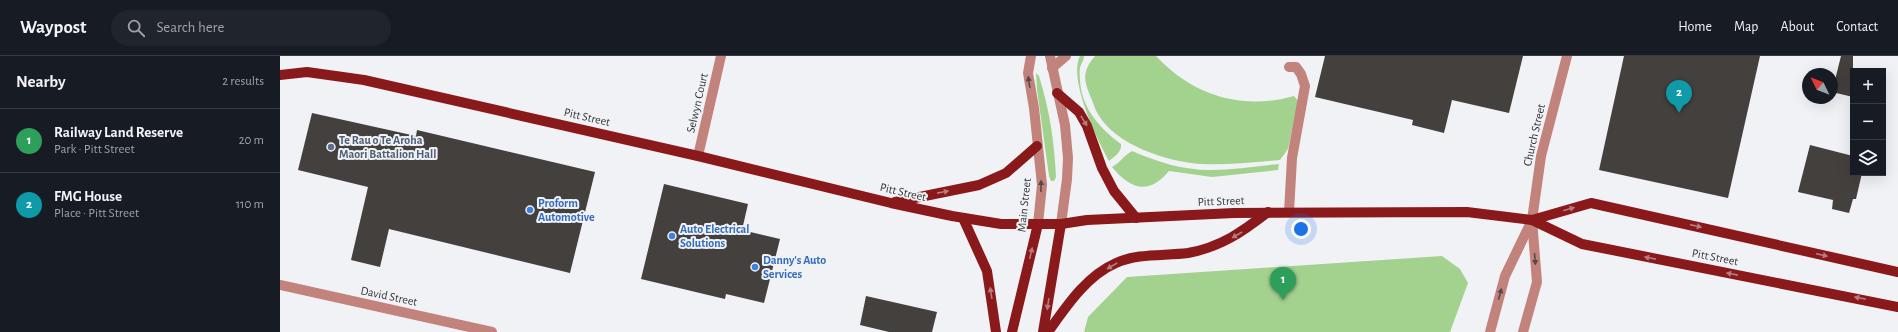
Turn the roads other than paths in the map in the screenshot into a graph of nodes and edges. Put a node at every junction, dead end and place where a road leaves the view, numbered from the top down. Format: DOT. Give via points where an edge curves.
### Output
graph roads {
  1 [pos="721,56"];
  2 [pos="1031,56"];
  3 [pos="1050,56"];
  4 [pos="1066,56"];
  5 [pos="1567,56"];
  6 [pos="1289,67"];
  7 [pos="1052,68"];
  8 [pos="280,75"];
  9 [pos="1057,93"];
  10 [pos="1037,146"];
  11 [pos="698,156"];
  12 [pos="891,203"];
  13 [pos="1268,212"];
  14 [pos="1289,212"];
  15 [pos="963,218"];
  16 [pos="1136,218"];
  17 [pos="1532,220"];
  18 [pos="1038,224"];
  19 [pos="1061,224"];
  20 [pos="1898,272"];
  21 [pos="280,285"];
  22 [pos="1898,306"];
  23 [pos="492,332"];
  24 [pos="996,332"];
  25 [pos="1012,332"];
  26 [pos="1043,332"];
  27 [pos="1048,332"];
  28 [pos="1490,332"];
  29 [pos="1523,332"];
  1 -- 11 [label="street, Selwyn Court"];
  10 -- 2 [label="street, Main Street, one-way" via="1028,73"];
  3 -- 7 [label="street"];
  4 -- 7 [label="street"];
  5 -- 17 [label="street, Church Street" via="1545,139"];
  6 -- 14 [label="street" via="1296,67 1305,86 1292,158"];
  7 -- 9 [label="street"];
  8 -- 11 [label="main road, Pitt Street" via="307,72 364,80"];
  9 -- 16 [label="main road, one-way" via="1079,112 1114,191"];
  9 -- 19 [label="street" via="1065,125 1068,158 1068,179"];
  12 -- 10 [label="main road, one-way" via="979,185 1006,173"];
  18 -- 10 [label="street, Main Street, one-way" via="1042,185"];
  11 -- 12 [label="main road, Pitt Street"];
  12 -- 15 [label="main road, Pitt Street"];
  13 -- 14 [label="main road, Pitt Street"];
  13 -- 16 [label="main road, Pitt Street"];
  13 -- 27 [label="main road, one-way" via="1240,234 1220,244 1187,253 1130,258 1115,263 1083,287"];
  14 -- 17 [label="main road, Pitt Street" via="1467,212"];
  15 -- 18 [label="main road, Pitt Street" via="1010,225"];
  24 -- 15 [label="main road, one-way" via="987,271"];
  16 -- 19 [label="main road, Pitt Street"];
  17 -- 20 [label="main road, Pitt Street, one-way" via="1591,203"];
  22 -- 17 [label="main road, Pitt Street, one-way" via="1582,244"];
  28 -- 17 [label="street, Church Street, one-way" via="1505,276"];
  17 -- 29 [label="street, Church Street, one-way" via="1537,282"];
  18 -- 19 [label="main road, Pitt Street"];
  25 -- 18 [label="main road, Main Street, one-way"];
  19 -- 26 [label="main road, one-way"];
  21 -- 23 [label="street, David Street"];
}
